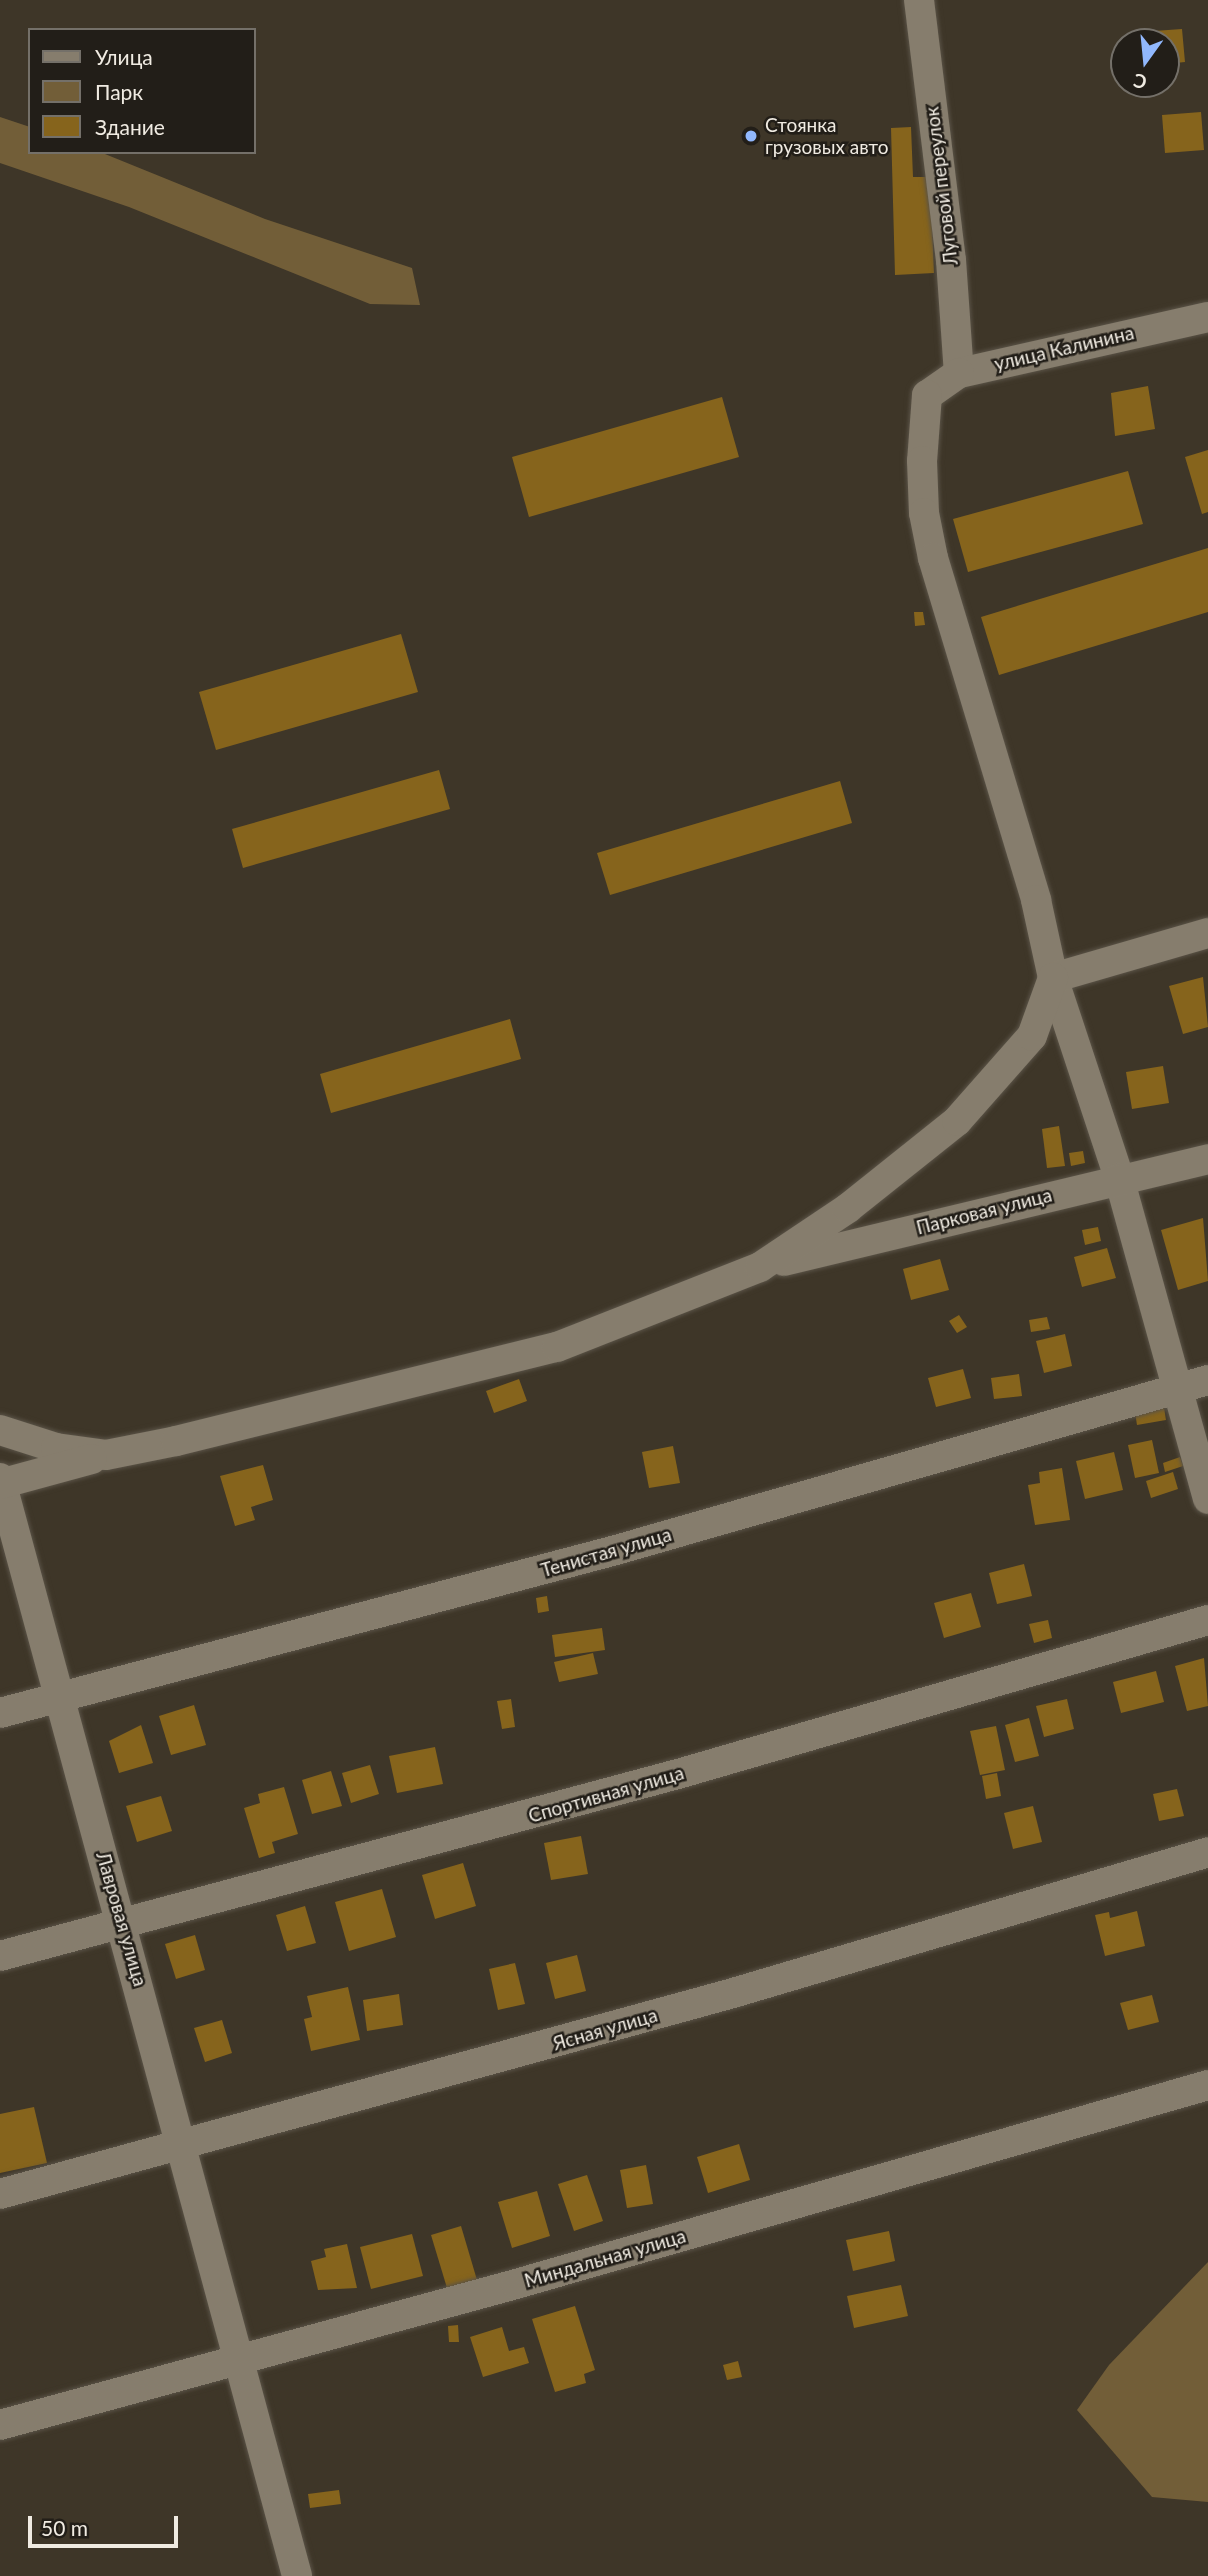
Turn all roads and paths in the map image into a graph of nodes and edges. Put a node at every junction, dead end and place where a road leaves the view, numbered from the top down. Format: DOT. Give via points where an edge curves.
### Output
graph roads {
  1 [pos="919,0"];
  2 [pos="1208,317"];
  3 [pos="959,373"];
  4 [pos="1208,933"];
  5 [pos="1053,978"];
  6 [pos="1208,1159"];
  7 [pos="1119,1178"];
  8 [pos="760,1267"];
  9 [pos="1208,1380"];
  10 [pos="1177,1387"];
  11 [pos="0,1430"];
  12 [pos="106,1455"];
  13 [pos="0,1482"];
  14 [pos="1208,1499"];
  15 [pos="1208,1620"];
  16 [pos="59,1697"];
  17 [pos="0,1713"];
  18 [pos="1208,1852"];
  19 [pos="123,1922"];
  20 [pos="0,1956"];
  21 [pos="1208,2085"];
  22 [pos="184,2144"];
  23 [pos="0,2194"];
  24 [pos="242,2360"];
  25 [pos="0,2425"];
  26 [pos="297,2576"];
  1 -- 3 [label="street, Луговой переулок" via="951,260"];
  2 -- 3 [label="street, улица Калинина"];
  3 -- 5 [label="street, улица Калинина" via="927,394 924,513 1039,913"];
  4 -- 5 [label="street"];
  5 -- 7 [label="street"];
  5 -- 8 [label="street" via="1032,1037 957,1121 848,1208"];
  6 -- 7 [label="street, Парковая улица"];
  7 -- 8 [label="street, Парковая улица"];
  7 -- 10 [label="street"];
  8 -- 12 [label="street" via="557,1347"];
  9 -- 10 [label="street, Тенистая улица"];
  10 -- 14 [label="street"];
  10 -- 16 [label="street, Тенистая улица" via="616,1550"];
  11 -- 12 [label="street" via="56,1448"];
  12 -- 13 [label="street"];
  13 -- 16 [label="street, Лавровая улица"];
  15 -- 19 [label="street, Спортивная улица" via="665,1777"];
  16 -- 17 [label="street, Тенистая улица"];
  16 -- 19 [label="street, Лавровая улица"];
  18 -- 22 [label="street, Ясная улица" via="733,1993"];
  19 -- 20 [label="street, Спортивная улица"];
  19 -- 22 [label="street, Лавровая улица"];
  21 -- 24 [label="street, Миндальная улица"];
  22 -- 23 [label="street, Ясная улица"];
  22 -- 24 [label="street, Лавровая улица"];
  24 -- 25 [label="street, Миндальная улица"];
  24 -- 26 [label="street, Лавровая улица"];
}
